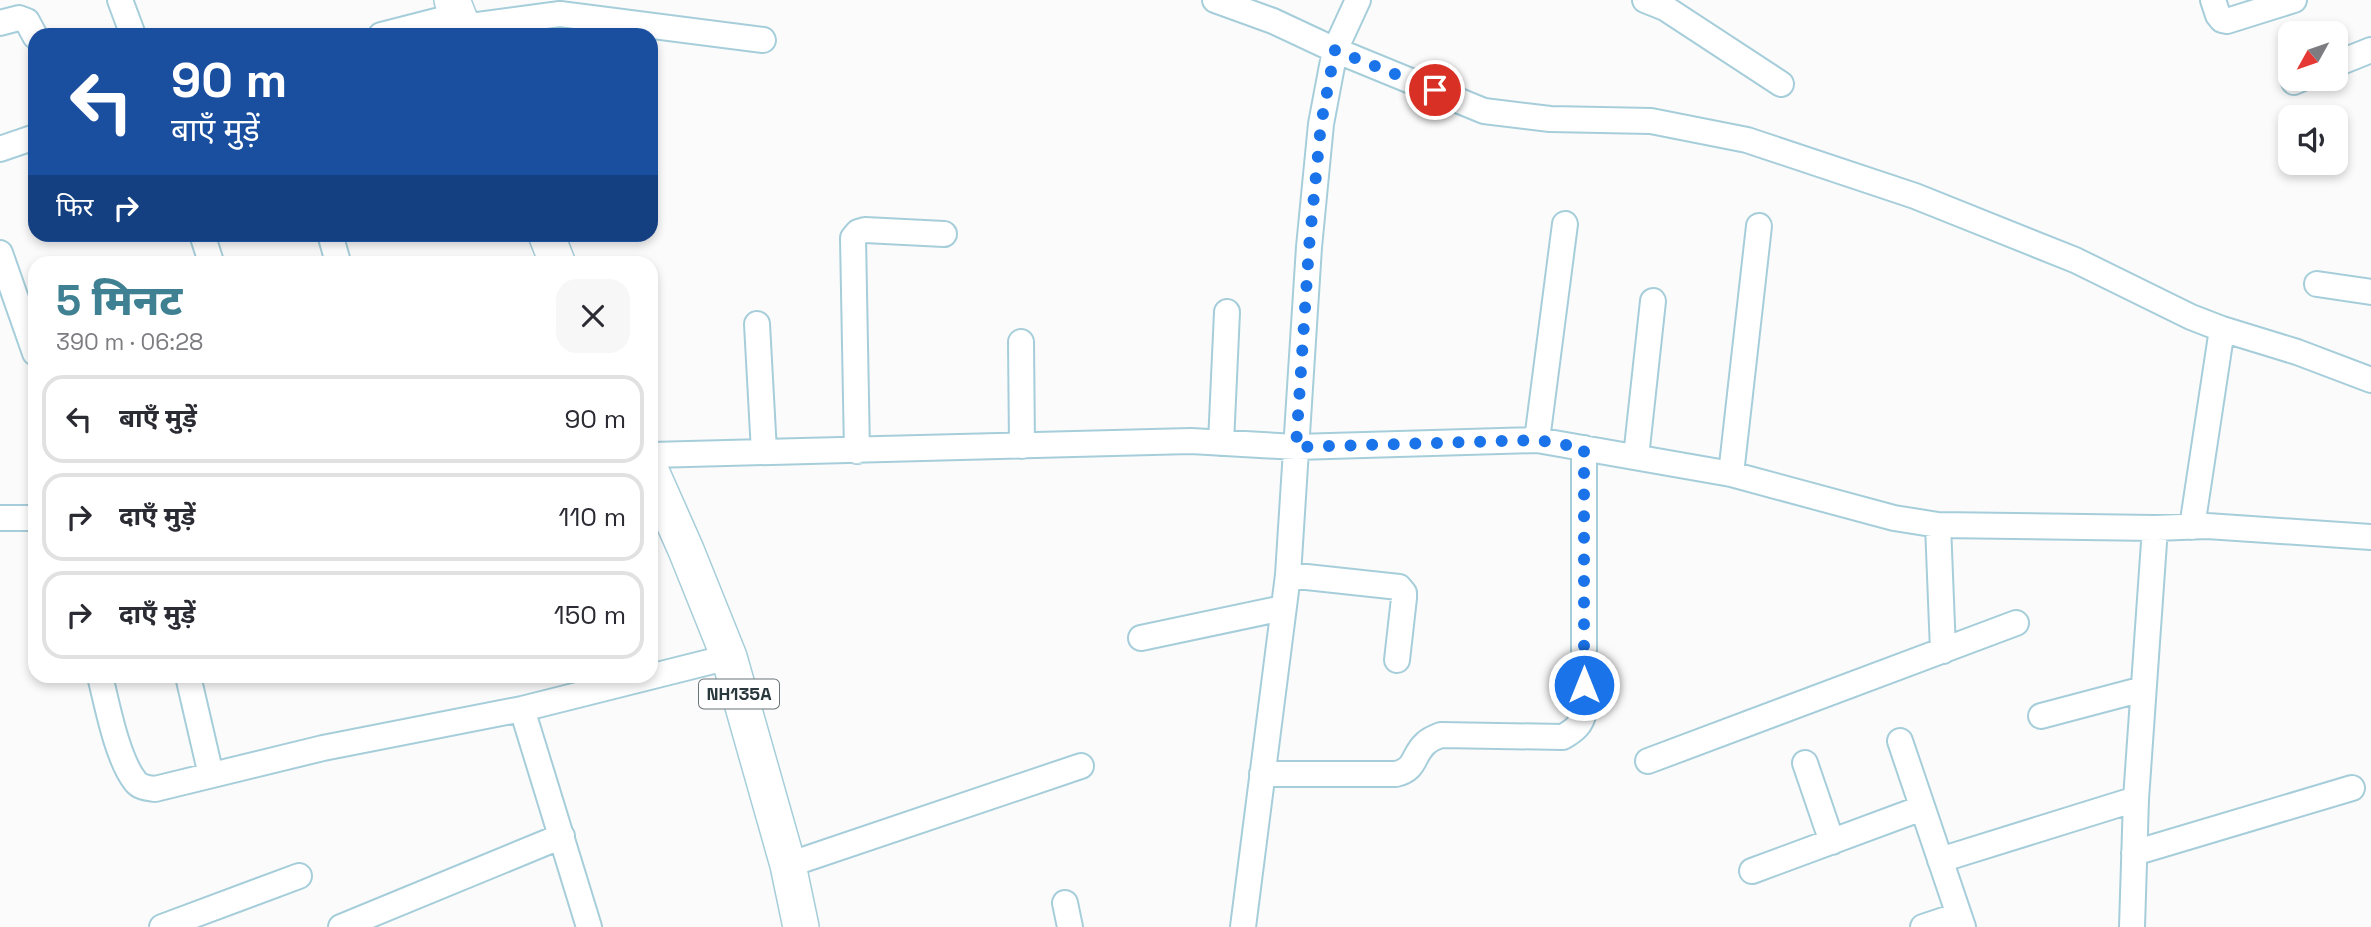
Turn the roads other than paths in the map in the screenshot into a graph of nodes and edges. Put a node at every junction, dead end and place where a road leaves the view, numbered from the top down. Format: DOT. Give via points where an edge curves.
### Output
graph roads {
  1 [pos="120,0"];
  2 [pos="1215,0"];
  3 [pos="1358,0"];
  4 [pos="1645,0"];
  5 [pos="2213,0"];
  6 [pos="2294,0"];
  7 [pos="460,19"];
  8 [pos="0,23"];
  9 [pos="31,28"];
  10 [pos="130,28"];
  11 [pos="416,28"];
  12 [pos="763,40"];
  13 [pos="1335,50"];
  14 [pos="2371,50"];
  15 [pos="2348,59"];
  16 [pos="1781,83"];
  17 [pos="28,139"];
  18 [pos="0,149"];
  19 [pos="1565,224"];
  20 [pos="1759,226"];
  21 [pos="944,234"];
  22 [pos="0,253"];
  23 [pos="2317,284"];
  24 [pos="2371,292"];
  25 [pos="1653,301"];
  26 [pos="1227,312"];
  27 [pos="28,319"];
  28 [pos="758,324"];
  29 [pos="2222,329"];
  30 [pos="1021,342"];
  31 [pos="2371,380"];
  32 [pos="1537,440"];
  33 [pos="1221,443"];
  34 [pos="1022,446"];
  35 [pos="1296,447"];
  36 [pos="1584,448"];
  37 [pos="857,451"];
  38 [pos="764,452"];
  39 [pos="658,455"];
  40 [pos="1636,457"];
  41 [pos="1731,474"];
  42 [pos="658,487"];
  43 [pos="0,518"];
  44 [pos="28,518"];
  45 [pos="1938,525"];
  46 [pos="2192,527"];
  47 [pos="2155,528"];
  48 [pos="2371,537"];
  49 [pos="1288,575"];
  50 [pos="1283,608"];
  51 [pos="2016,623"];
  52 [pos="1141,638"];
  53 [pos="1943,651"];
  54 [pos="729,657"];
  55 [pos="1397,660"];
  56 [pos="658,675"];
  57 [pos="102,683"];
  58 [pos="190,683"];
  59 [pos="626,683"];
  60 [pos="2143,689"];
  61 [pos="522,709"];
  62 [pos="2041,716"];
  63 [pos="1900,741"];
  64 [pos="1648,761"];
  65 [pos="1805,763"];
  66 [pos="1081,766"];
  67 [pos="1262,774"];
  68 [pos="211,775"];
  69 [pos="2352,788"];
  70 [pos="2136,799"];
  71 [pos="1922,808"];
  72 [pos="562,836"];
  73 [pos="1832,842"];
  74 [pos="2134,853"];
  75 [pos="1940,860"];
  76 [pos="788,865"];
  77 [pos="1752,871"];
  78 [pos="299,876"];
  79 [pos="1961,921"];
  80 [pos="162,927"];
  81 [pos="341,927"];
  82 [pos="589,927"];
  83 [pos="801,927"];
  84 [pos="1243,927"];
  85 [pos="1923,927"];
  86 [pos="2132,927"];
  1 -- 10 [label="street"];
  2 -- 13 [label="street"];
  3 -- 13 [label="street"];
  4 -- 16 [label="street" via="1665,8"];
  5 -- 6 [label="street" via="2218,15 2227,21"];
  7 -- 11 [label="street"];
  7 -- 12 [label="street" via="560,14"];
  8 -- 9 [label="street" via="19,18 27,20"];
  13 -- 29 [label="street" via="1484,111 1550,119 1651,121 1747,139 1915,196 2063,255"];
  13 -- 35 [label="street" via="1321,124"];
  14 -- 15 [label="street"];
  17 -- 18 [label="street"];
  19 -- 32 [label="street"];
  20 -- 41 [label="street"];
  21 -- 37 [label="street" via="865,230 853,238"];
  22 -- 27 [label="street"];
  23 -- 24 [label="street"];
  25 -- 40 [label="street"];
  26 -- 33 [label="street"];
  28 -- 38 [label="street"];
  29 -- 31 [label="street"];
  29 -- 46 [label="street"];
  30 -- 34 [label="street"];
  32 -- 35 [label="street"];
  32 -- 36 [label="street"];
  33 -- 34 [label="street"];
  33 -- 35 [label="street"];
  34 -- 37 [label="street"];
  35 -- 49 [label="street"];
  36 -- 40 [label="street"];
  36 -- 67 [label="street" via="1582,723 1563,737 1441,735 1427,741 1412,766 1396,774"];
  37 -- 38 [label="street"];
  38 -- 39 [label="street"];
  40 -- 41 [label="street"];
  41 -- 45 [label="street" via="1894,518"];
  42 -- 54 [label="highway, NH135A"];
  43 -- 44 [label="street"];
  45 -- 47 [label="street"];
  45 -- 53 [label="street"];
  46 -- 47 [label="street"];
  46 -- 48 [label="street"];
  47 -- 60 [label="street"];
  49 -- 50 [label="street"];
  49 -- 55 [label="street" via="1399,587 1404,598"];
  50 -- 52 [label="street"];
  50 -- 67 [label="street"];
  51 -- 53 [label="street"];
  53 -- 64 [label="street"];
  54 -- 56 [label="street"];
  54 -- 76 [label="highway, NH135A"];
  57 -- 68 [label="street" via="118,746 142,787 155,789"];
  58 -- 68 [label="street"];
  59 -- 61 [label="street"];
  60 -- 62 [label="street"];
  60 -- 70 [label="street"];
  61 -- 68 [label="street"];
  61 -- 72 [label="street"];
  63 -- 71 [label="street"];
  65 -- 73 [label="street"];
  66 -- 76 [label="street"];
  67 -- 84 [label="street"];
  69 -- 74 [label="street"];
  70 -- 74 [label="street"];
  70 -- 75 [label="street"];
  71 -- 73 [label="street"];
  71 -- 75 [label="street"];
  72 -- 81 [label="street"];
  72 -- 82 [label="street"];
  73 -- 77 [label="street"];
  74 -- 86 [label="street"];
  75 -- 79 [label="street"];
  76 -- 83 [label="highway, NH135A"];
  78 -- 80 [label="street"];
  79 -- 85 [label="street"];
}
